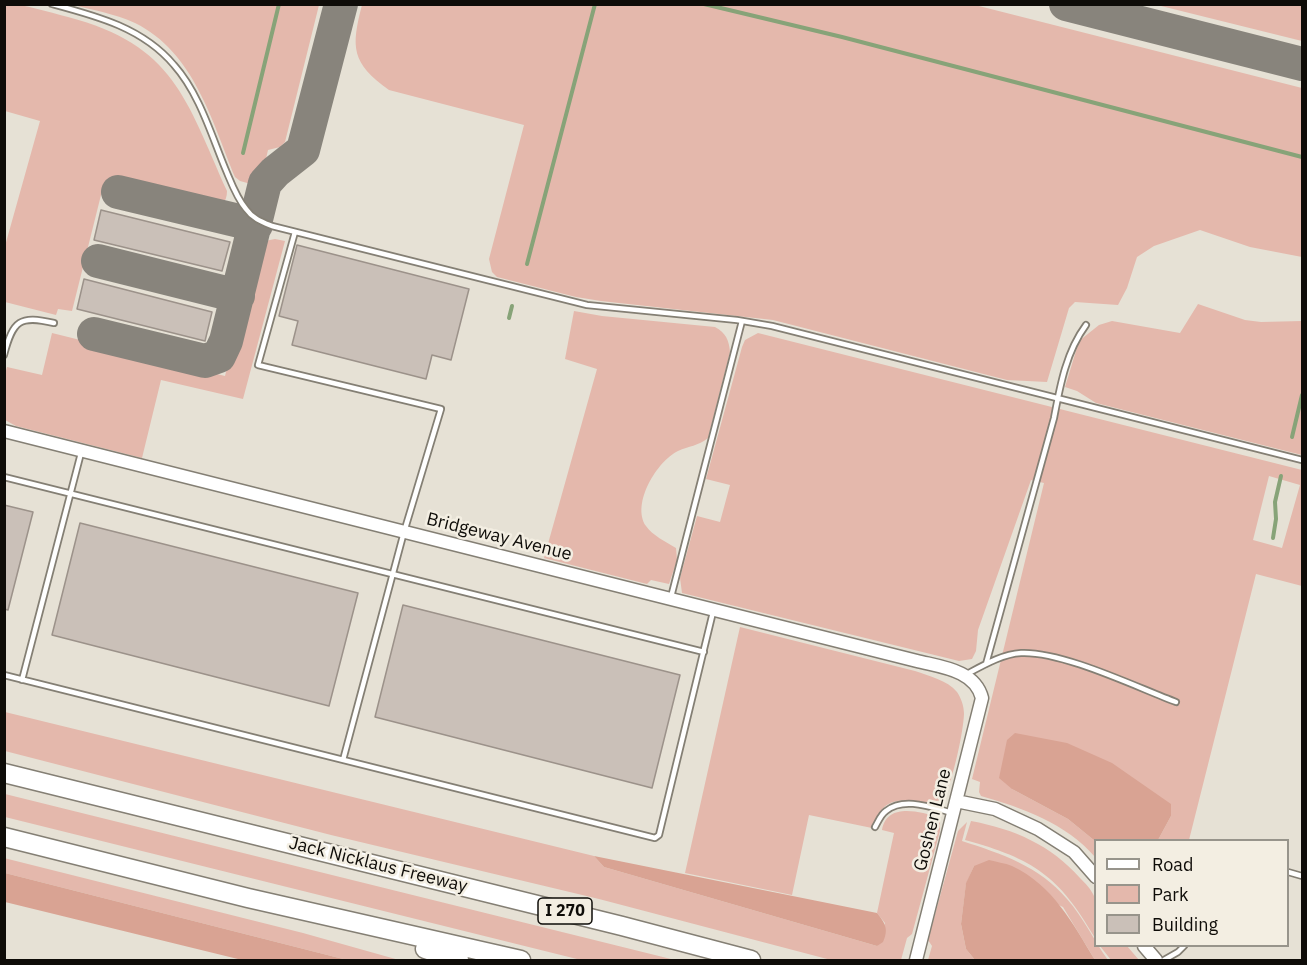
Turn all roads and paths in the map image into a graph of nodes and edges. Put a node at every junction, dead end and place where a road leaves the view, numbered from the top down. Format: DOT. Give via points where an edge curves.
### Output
graph roads {
  1 [pos="52,4"];
  2 [pos="295,232"];
  3 [pos="742,321"];
  4 [pos="54,323"];
  5 [pos="1086,325"];
  6 [pos="4,355"];
  7 [pos="1058,398"];
  8 [pos="4,431"];
  9 [pos="81,450"];
  10 [pos="1302,460"];
  11 [pos="4,477"];
  12 [pos="70,493"];
  13 [pos="404,532"];
  14 [pos="393,573"];
  15 [pos="670,598"];
  16 [pos="714,609"];
  17 [pos="704,652"];
  18 [pos="986,664"];
  19 [pos="4,675"];
  20 [pos="965,675"];
  21 [pos="22,680"];
  22 [pos="980,688"];
  23 [pos="1176,702"];
  24 [pos="343,760"];
  25 [pos="4,773"];
  26 [pos="955,807"];
  27 [pos="875,827"];
  28 [pos="4,837"];
  29 [pos="1094,876"];
  30 [pos="350,922"];
  31 [pos="1146,947"];
  32 [pos="1182,947"];
  33 [pos="459,960"];
  34 [pos="521,960"];
  35 [pos="751,960"];
  36 [pos="916,960"];
  37 [pos="1156,960"];
  38 [pos="1164,960"];
  1 -- 2 [label="lane" via="121,26 140,36 175,65 198,105 246,210 257,220"];
  2 -- 3 [label="lane" via="587,305"];
  2 -- 13 [label="lane" via="258,365 441,410"];
  3 -- 7 [label="lane"];
  3 -- 15 [label="lane"];
  4 -- 6 [label="lane" via="23,320 15,328"];
  5 -- 7 [label="lane" via="1075,340"];
  7 -- 10 [label="lane"];
  7 -- 18 [label="lane"];
  8 -- 9 [label="street, Bridgeway Avenue"];
  9 -- 12 [label="lane"];
  9 -- 13 [label="street, Bridgeway Avenue"];
  11 -- 12 [label="lane"];
  12 -- 14 [label="lane"];
  12 -- 21 [label="lane"];
  13 -- 14 [label="lane"];
  13 -- 15 [label="street, Bridgeway Avenue"];
  14 -- 17 [label="lane"];
  14 -- 24 [label="lane"];
  15 -- 16 [label="street, Bridgeway Avenue"];
  16 -- 17 [label="lane"];
  16 -- 20 [label="street, Bridgeway Avenue"];
  17 -- 24 [label="lane" via="659,835 655,838"];
  18 -- 20 [label="lane"];
  18 -- 23 [label="lane" via="1022,653 1053,657"];
  19 -- 21 [label="lane"];
  20 -- 22 [label="street, Bridgeway Avenue"];
  21 -- 24 [label="lane"];
  22 -- 26 [label="street, Goshen Lane" via="980,708"];
  25 -- 35 [label="highway, Jack Nicklaus Freeway / I 270"];
  26 -- 27 [label="lane" via="898,804 885,811"];
  26 -- 29 [label="street" via="995,809 1038,829 1074,852"];
  26 -- 36 [label="street, Goshen Lane"];
  28 -- 30 [label="highway"];
  30 -- 33 [label="highway"];
  30 -- 34 [label="highway"];
  31 -- 37 [label="street"];
  32 -- 38 [label="lane"];
}
